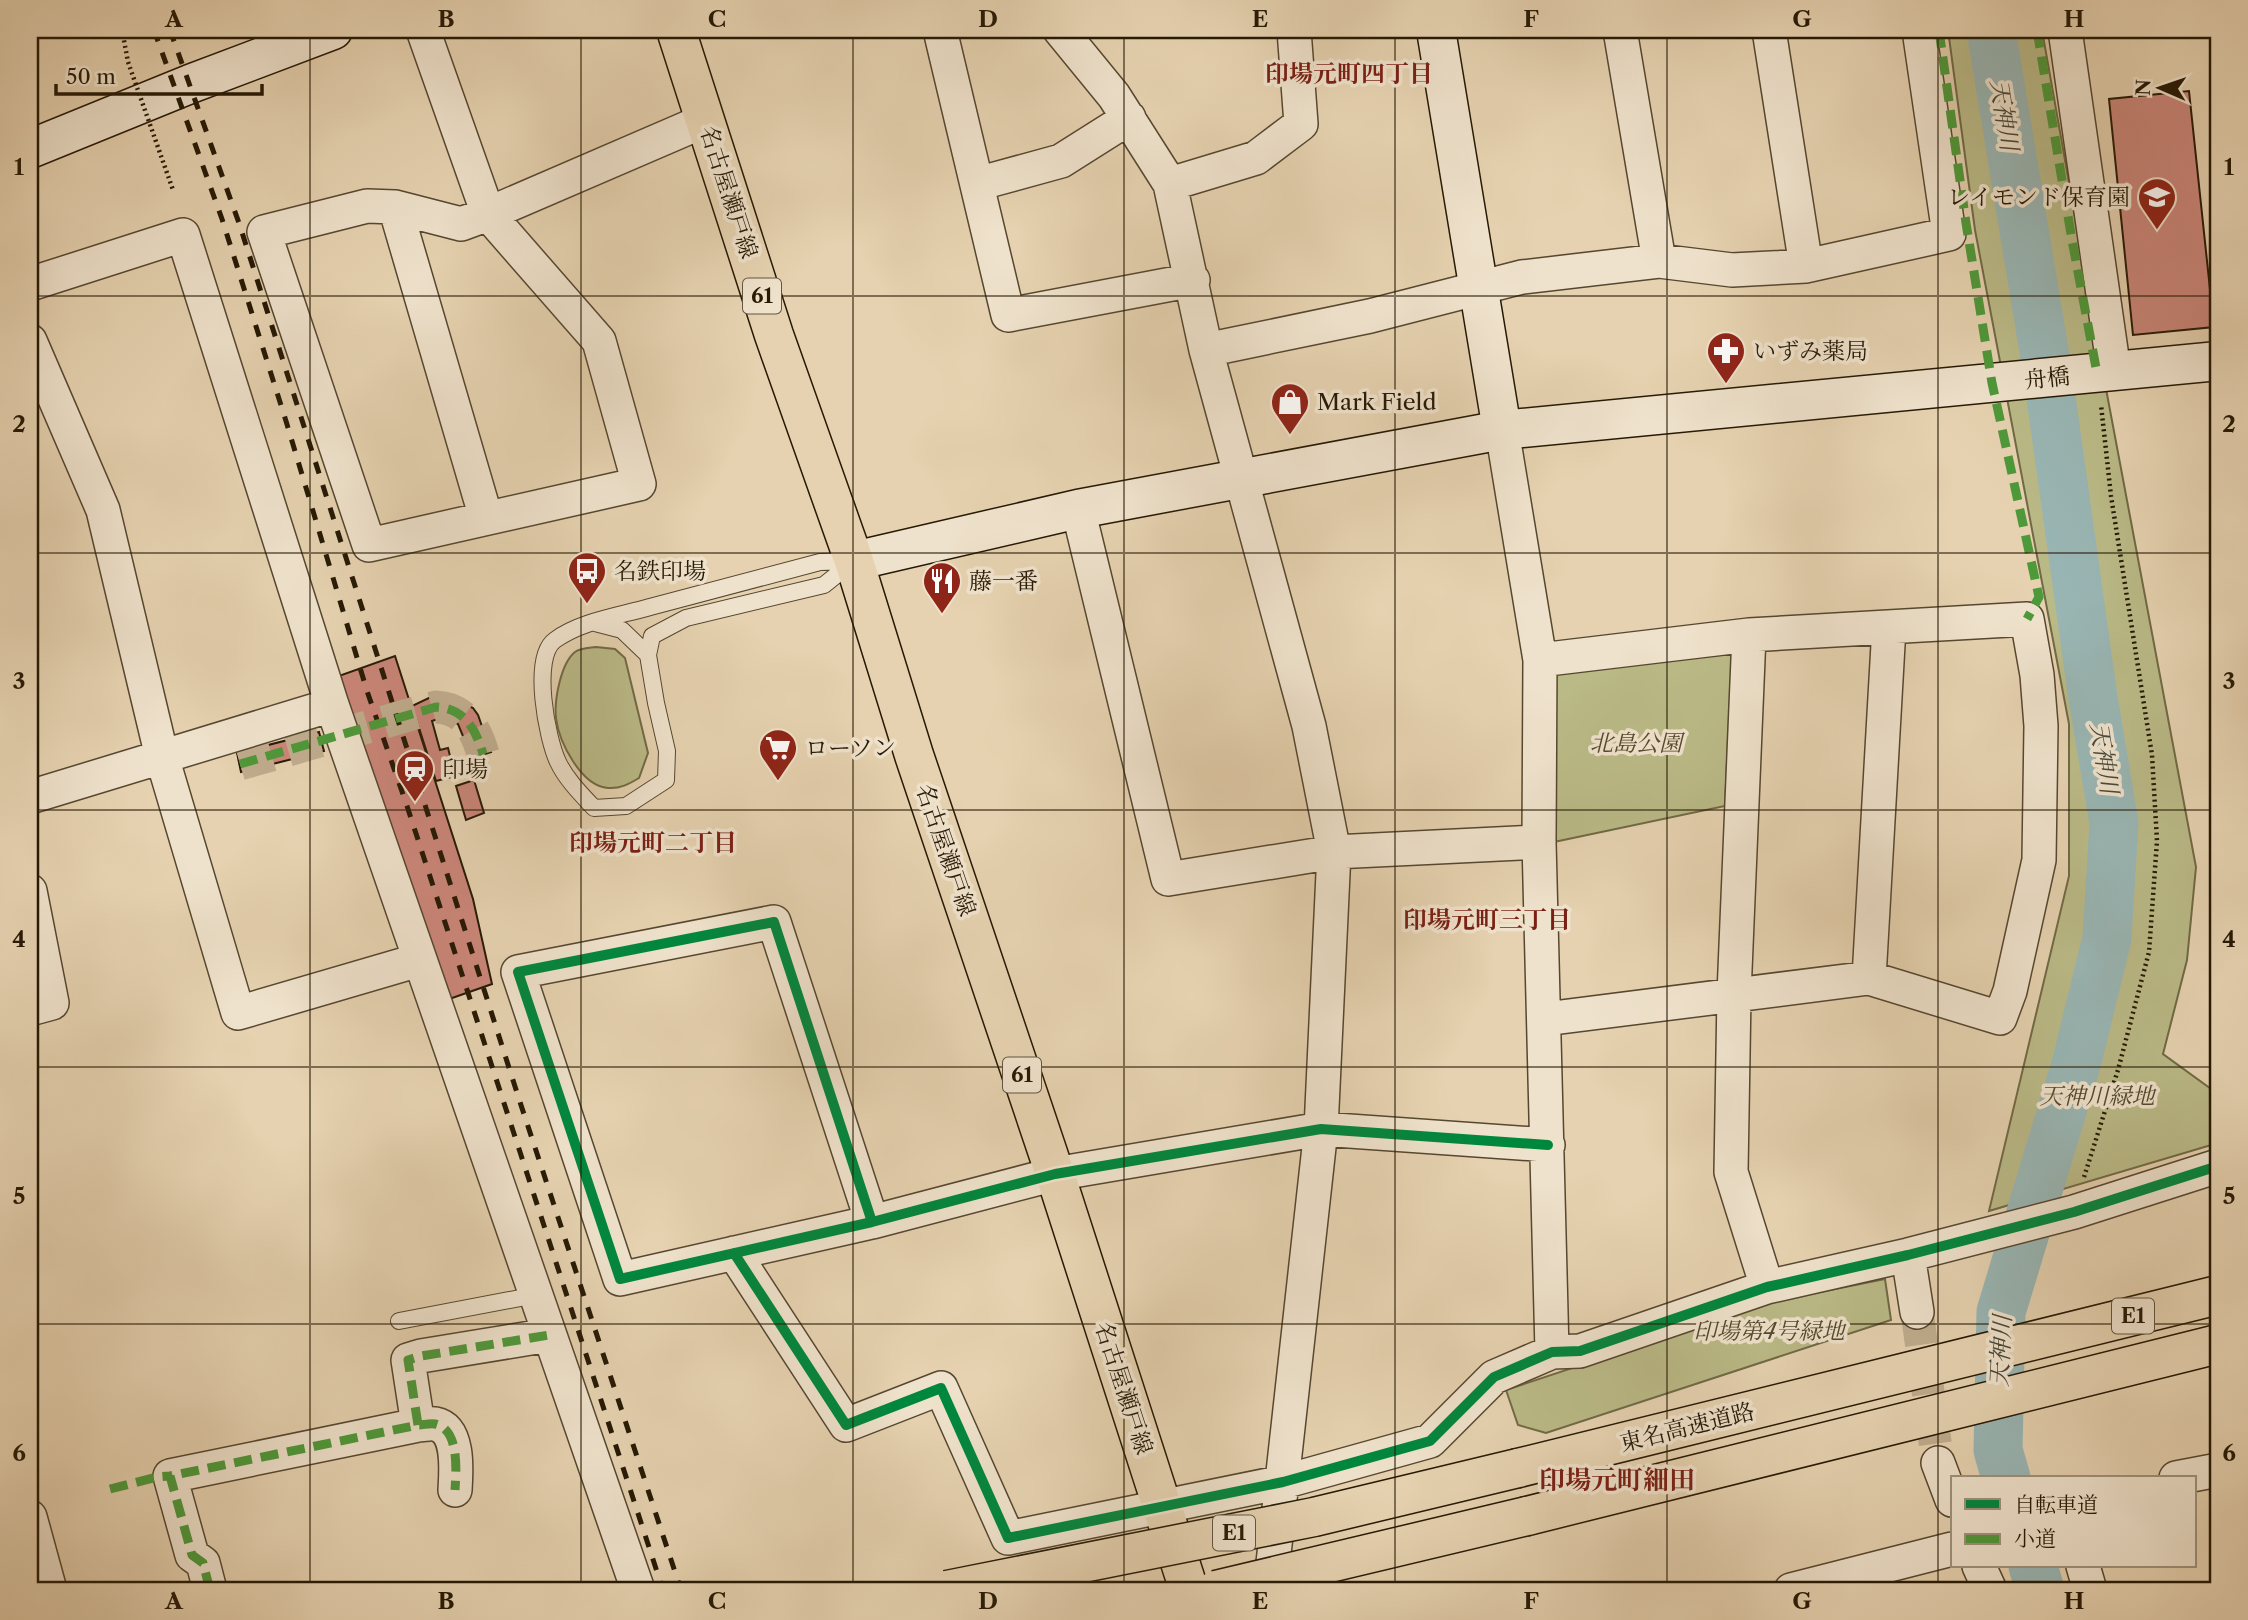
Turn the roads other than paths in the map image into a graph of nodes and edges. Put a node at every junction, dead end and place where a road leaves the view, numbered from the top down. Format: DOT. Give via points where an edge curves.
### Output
graph roads {
  1 [pos="333,30"];
  2 [pos="423,30"];
  3 [pos="676,30"];
  4 [pos="940,30"];
  5 [pos="1294,30"];
  6 [pos="1436,30"];
  7 [pos="1620,30"];
  8 [pos="1769,30"];
  9 [pos="1919,30"];
  10 [pos="2065,30"];
  11 [pos="1068,32"];
  12 [pos="1129,118"];
  13 [pos="706,120"];
  14 [pos="30,149"];
  15 [pos="977,184"];
  16 [pos="1170,184"];
  17 [pos="396,207"];
  18 [pos="488,214"];
  19 [pos="1659,261"];
  20 [pos="1806,266"];
  21 [pos="1193,280"];
  22 [pos="30,284"];
  23 [pos="1479,289"];
  24 [pos="30,341"];
  25 [pos="1206,350"];
  26 [pos="2218,361"];
  27 [pos="2101,372"];
  28 [pos="1502,430"];
  29 [pos="1242,478"];
  30 [pos="1078,509"];
  31 [pos="486,518"];
  32 [pos="854,561"];
  33 [pos="593,622"];
  34 [pos="1889,627"];
  35 [pos="1749,635"];
  36 [pos="648,655"];
  37 [pos="1540,660"];
  38 [pos="332,705"];
  39 [pos="162,757"];
  40 [pos="30,797"];
  41 [pos="1539,842"];
  42 [pos="1334,852"];
  43 [pos="30,891"];
  44 [pos="419,960"];
  45 [pos="1869,978"];
  46 [pos="1734,994"];
  47 [pos="30,1009"];
  48 [pos="1545,1019"];
  49 [pos="1321,1129"];
  50 [pos="1548,1145"];
  51 [pos="2218,1166"];
  52 [pos="1055,1174"];
  53 [pos="872,1222"];
  54 [pos="734,1253"];
  55 [pos="1908,1255"];
  56 [pos="1767,1287"];
  57 [pos="536,1295"];
  58 [pos="2218,1295"];
  59 [pos="1917,1312"];
  60 [pos="399,1321"];
  61 [pos="549,1335"];
  62 [pos="2218,1345"];
  63 [pos="1552,1352"];
  64 [pos="418,1425"];
  65 [pos="1938,1463"];
  66 [pos="2218,1470"];
  67 [pos="2186,1476"];
  68 [pos="1283,1482"];
  69 [pos="455,1490"];
  70 [pos="1951,1497"];
  71 [pos="1163,1508"];
  72 [pos="30,1517"];
  73 [pos="1951,1549"];
  74 [pos="1980,1568"];
  75 [pos="2084,1568"];
  76 [pos="1803,1589"];
  77 [pos="50,1590"];
  78 [pos="210,1590"];
  79 [pos="638,1590"];
  80 [pos="947,1590"];
  81 [pos="1189,1590"];
  82 [pos="1216,1590"];
  83 [pos="1270,1590"];
  84 [pos="1990,1590"];
  85 [pos="2090,1590"];
  1 -- 14 [label="street"];
  2 -- 18 [label="street"];
  3 -- 13 [label="main road, 名古屋瀬戸線 / 61"];
  4 -- 15 [label="street"];
  5 -- 16 [label="street" via="1301,124 1256,158"];
  6 -- 23 [label="street"];
  7 -- 19 [label="street"];
  8 -- 20 [label="street"];
  9 -- 20 [label="street" via="1949,234"];
  10 -- 27 [label="street"];
  11 -- 12 [label="street"];
  12 -- 15 [label="street" via="1061,161"];
  12 -- 16 [label="street"];
  13 -- 18 [label="street"];
  13 -- 32 [label="main road, 名古屋瀬戸線 / 61"];
  15 -- 21 [label="street" via="1008,315"];
  16 -- 21 [label="street"];
  17 -- 18 [label="street" via="461,224"];
  17 -- 31 [label="street"];
  17 -- 31 [label="street" via="367,205 264,232 369,545"];
  18 -- 31 [label="street" via="599,341 639,484"];
  19 -- 20 [label="street" via="1732,270"];
  19 -- 23 [label="street" via="1522,277"];
  21 -- 25 [label="street"];
  22 -- 38 [label="street" via="183,235"];
  23 -- 25 [label="street"];
  23 -- 28 [label="street"];
  24 -- 39 [label="street" via="103,510"];
  25 -- 29 [label="street"];
  26 -- 27 [label="street, 舟橋"];
  27 -- 28 [label="street, 舟橋"];
  28 -- 29 [label="street, 舟橋"];
  28 -- 37 [label="street"];
  29 -- 30 [label="street, 舟橋"];
  29 -- 42 [label="street" via="1309,726"];
  30 -- 32 [label="street, 舟橋"];
  30 -- 42 [label="street" via="1168,879"];
  32 -- 33 [label="lane" via="820,562"];
  32 -- 36 [label="lane" via="824,585 686,618 652,636"];
  32 -- 52 [label="main road, 名古屋瀬戸線 / 61"];
  33 -- 36 [label="lane" via="622,630"];
  33 -- 36 [label="lane" via="552,641 544,654 543,695 558,762 594,808 626,806 666,780 667,751"];
  34 -- 35 [label="street"];
  34 -- 45 [label="street"];
  34 -- 45 [label="street" via="2027,619 2041,726 2039,860 2000,1018"];
  35 -- 37 [label="street"];
  35 -- 46 [label="street"];
  37 -- 41 [label="street"];
  38 -- 39 [label="street"];
  38 -- 44 [label="street"];
  39 -- 40 [label="street"];
  39 -- 44 [label="street" via="238,1013"];
  41 -- 42 [label="street"];
  41 -- 48 [label="street"];
  42 -- 49 [label="street"];
  43 -- 47 [label="street" via="52,1003"];
  44 -- 57 [label="street"];
  45 -- 46 [label="street"];
  46 -- 48 [label="street"];
  46 -- 56 [label="street" via="1731,1172"];
  48 -- 50 [label="street"];
  49 -- 50 [label="street"];
  49 -- 52 [label="street"];
  49 -- 68 [label="street"];
  50 -- 63 [label="street"];
  51 -- 55 [label="street" via="2074,1212"];
  52 -- 53 [label="street"];
  52 -- 71 [label="main road, 名古屋瀬戸線 / 61"];
  53 -- 54 [label="street"];
  53 -- 54 [label="street" via="774,922 518,972 620,1279"];
  54 -- 71 [label="street" via="846,1425 941,1388 1008,1538"];
  55 -- 56 [label="street"];
  55 -- 59 [label="street"];
  56 -- 63 [label="street" via="1580,1351"];
  57 -- 60 [label="lane"];
  57 -- 61 [label="street"];
  58 -- 80 [label="main road, 東名高速道路 / E1, bridge" via="1314,1517"];
  61 -- 64 [label="street" via="408,1360"];
  61 -- 79 [label="street"];
  62 -- 82 [label="main road, E1, bridge"];
  63 -- 68 [label="street" via="1494,1377 1430,1441"];
  64 -- 69 [label="street" via="436,1424 444,1429 454,1447"];
  64 -- 78 [label="street" via="170,1476 192,1555 203,1563"];
  65 -- 70 [label="street"];
  66 -- 67 [label="street"];
  68 -- 71 [label="street"];
  68 -- 83 [label="street"];
  71 -- 81 [label="main road, 名古屋瀬戸線 / 61"];
  72 -- 77 [label="street"];
  73 -- 76 [label="street"];
  74 -- 84 [label="street"];
  75 -- 85 [label="street"];
}
